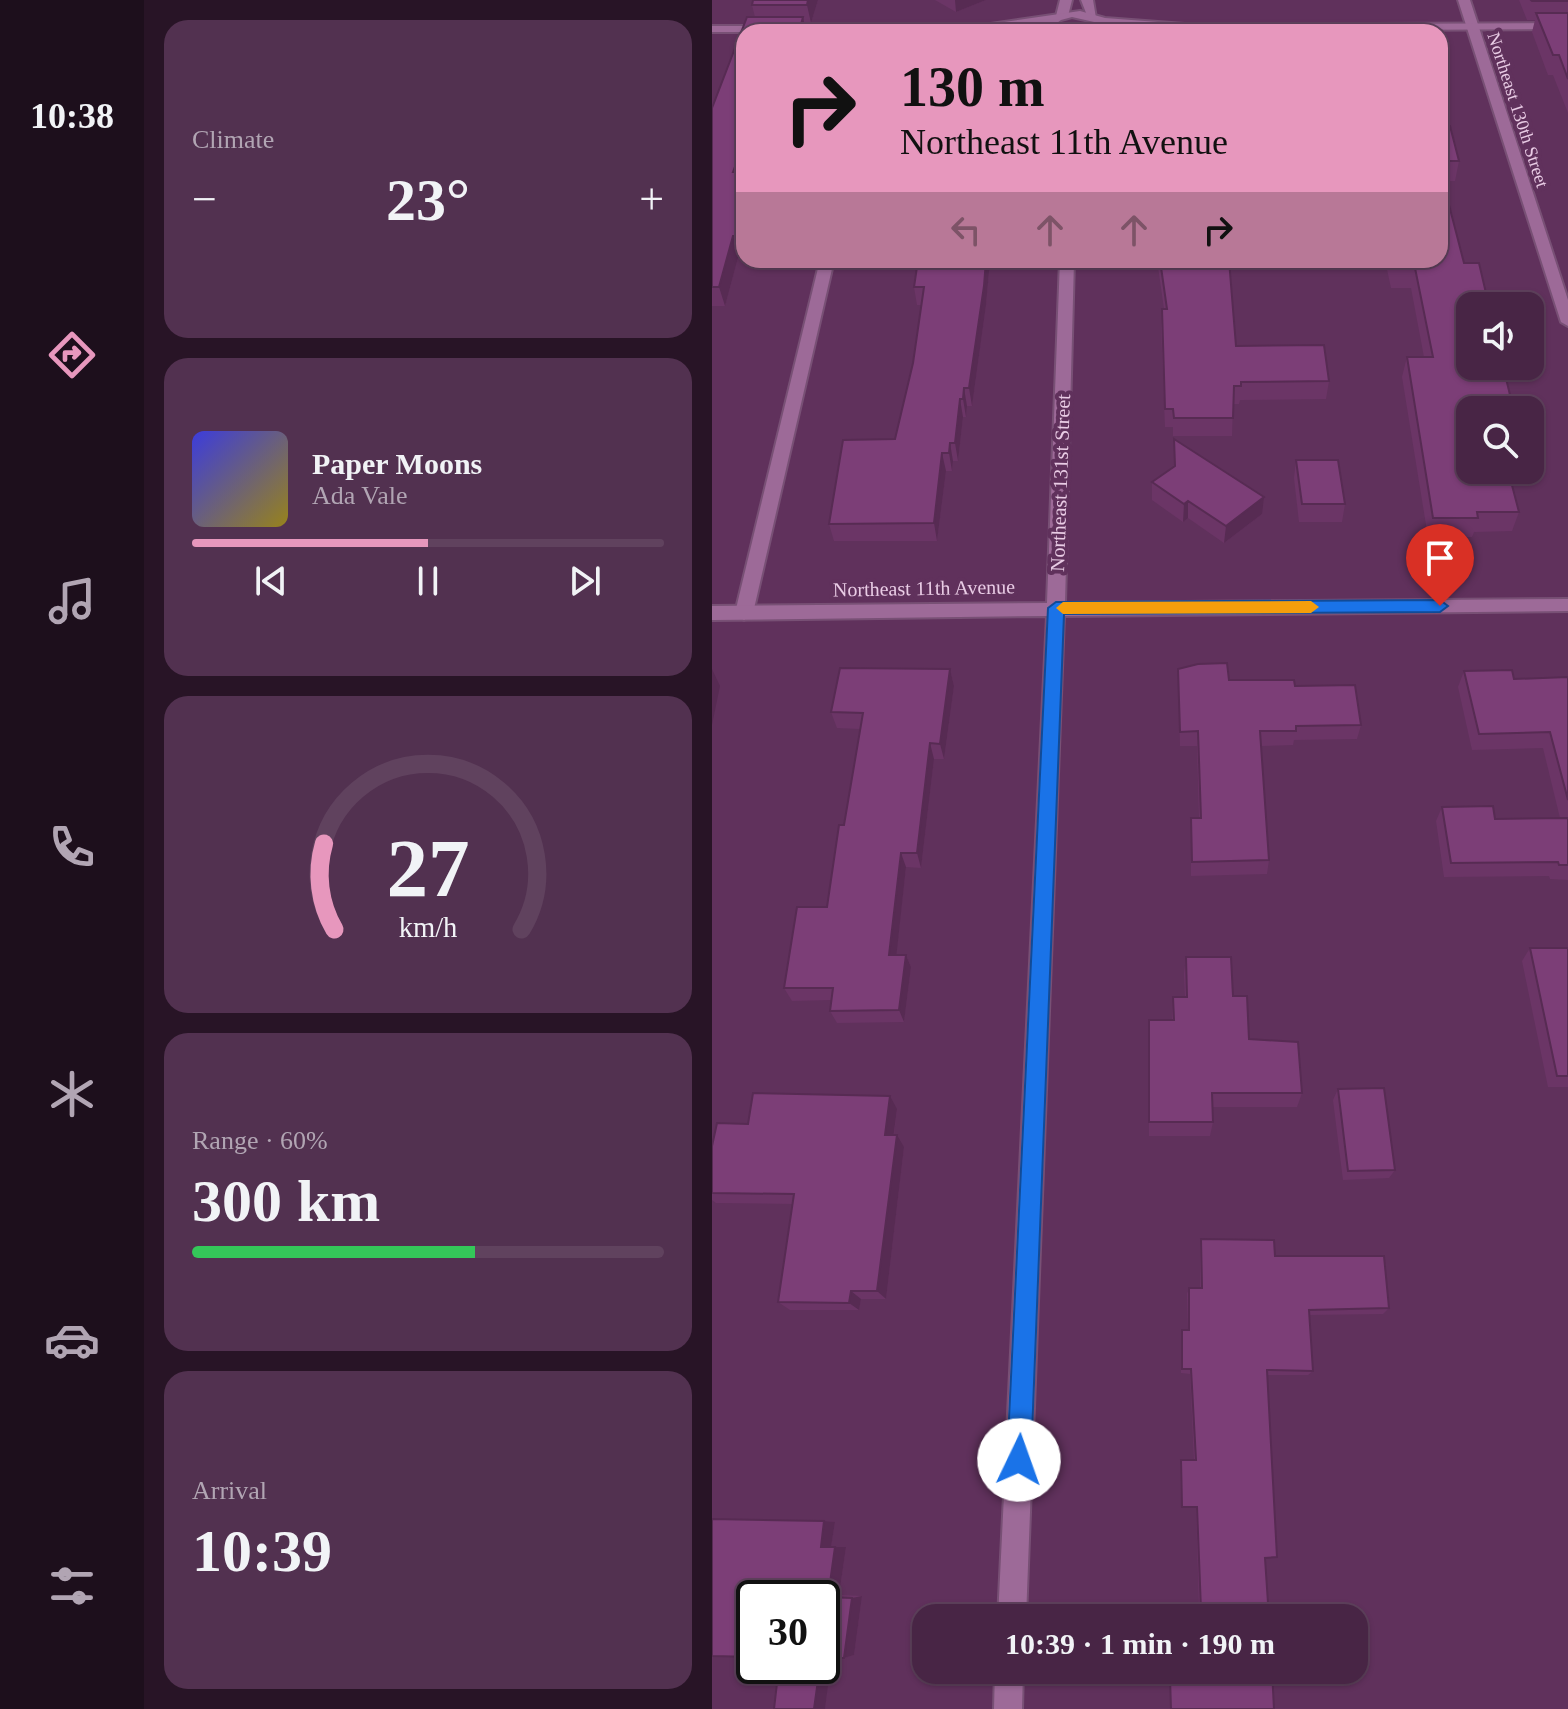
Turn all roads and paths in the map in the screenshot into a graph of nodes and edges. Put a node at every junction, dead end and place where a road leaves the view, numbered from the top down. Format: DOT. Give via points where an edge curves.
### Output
graph roads {
  1 [pos="1066,0"];
  2 [pos="1087,0"];
  3 [pos="1464,0"];
  4 [pos="1056,18"];
  5 [pos="1101,23"];
  6 [pos="1020,24"];
  7 [pos="1048,24"];
  8 [pos="1568,26"];
  9 [pos="1448,27"];
  10 [pos="1473,27"];
  11 [pos="712,29"];
  12 [pos="736,29"];
  13 [pos="825,268"];
  14 [pos="1067,268"];
  15 [pos="1568,322"];
  16 [pos="1568,605"];
  17 [pos="1056,608"];
  18 [pos="712,613"];
  19 [pos="744,613"];
  20 [pos="1013,1604"];
  21 [pos="1009,1684"];
  22 [pos="1008,1709"];
  1 -- 4 [label="street"];
  2 -- 5 [label="street"];
  3 -- 10 [label="street, Northeast 130th Street"];
  4 -- 5 [label="street"];
  4 -- 6 [label="street"];
  4 -- 7 [label="street"];
  8 -- 10 [label="street"];
  9 -- 10 [label="street"];
  10 -- 15 [label="street, Northeast 130th Street"];
  11 -- 12 [label="street"];
  13 -- 19 [label="street"];
  14 -- 17 [label="street, Northeast 131st Street"];
  16 -- 17 [label="street, Northeast 11th Avenue"];
  17 -- 19 [label="street, Northeast 11th Avenue"];
  17 -- 20 [label="street, Northeast 131st Street"];
  18 -- 19 [label="street, Northeast 11th Avenue"];
  21 -- 22 [label="street"];
}
